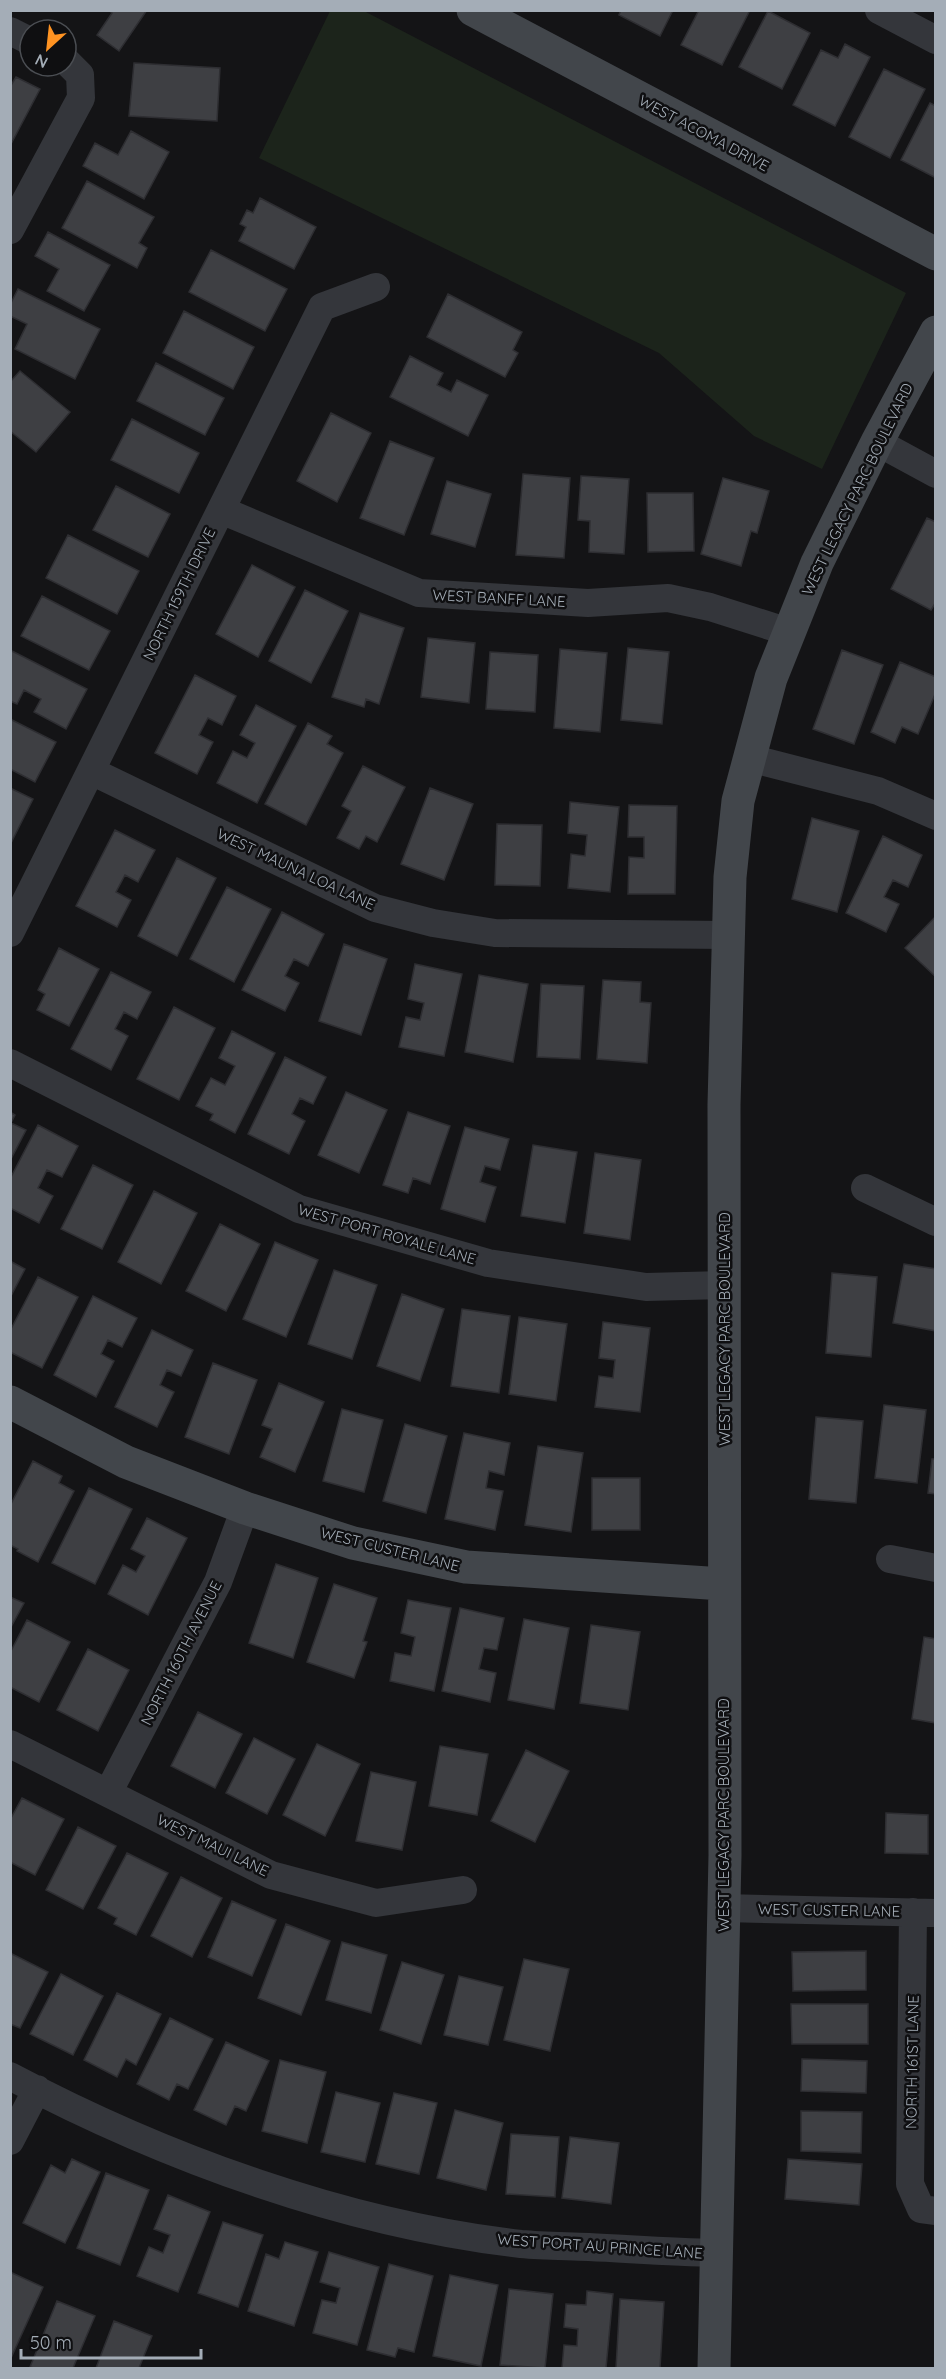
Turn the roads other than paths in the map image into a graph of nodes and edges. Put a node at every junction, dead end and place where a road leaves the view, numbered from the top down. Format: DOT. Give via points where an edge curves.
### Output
graph roads {
  1 [pos="473,10"];
  2 [pos="879,10"];
  3 [pos="936,40"];
  4 [pos="76,78"];
  5 [pos="10,230"];
  6 [pos="936,254"];
  7 [pos="376,287"];
  8 [pos="936,332"];
  9 [pos="877,442"];
  10 [pos="936,474"];
  11 [pos="221,510"];
  12 [pos="789,632"];
  13 [pos="749,758"];
  14 [pos="91,771"];
  15 [pos="936,816"];
  16 [pos="10,933"];
  17 [pos="728,935"];
  18 [pos="10,1063"];
  19 [pos="865,1188"];
  20 [pos="936,1222"];
  21 [pos="724,1285"];
  22 [pos="10,1402"];
  23 [pos="245,1508"];
  24 [pos="890,1559"];
  25 [pos="936,1568"];
  26 [pos="723,1584"];
  27 [pos="10,1744"];
  28 [pos="108,1793"];
  29 [pos="463,1890"];
  30 [pos="723,1908"];
  31 [pos="924,1912"];
  32 [pos="10,2076"];
  33 [pos="37,2090"];
  34 [pos="10,2141"];
  35 [pos="928,2210"];
  36 [pos="716,2253"];
  37 [pos="714,2368"];
  1 -- 6 [label="street, WEST ACOMA DRIVE"];
  2 -- 3 [label="street"];
  4 -- 5 [label="street" via="81,98"];
  7 -- 11 [label="street, NORTH 159TH DRIVE" via="322,307"];
  8 -- 9 [label="street, WEST LEGACY PARC BOULEVARD"];
  9 -- 10 [label="street"];
  9 -- 12 [label="street, WEST LEGACY PARC BOULEVARD" via="817,563"];
  11 -- 12 [label="street, WEST BANFF LANE" via="419,593 588,603 668,598"];
  11 -- 14 [label="street, NORTH 159TH DRIVE"];
  12 -- 13 [label="street, WEST LEGACY PARC BOULEVARD" via="771,678"];
  13 -- 15 [label="street" via="878,792"];
  13 -- 17 [label="street, WEST LEGACY PARC BOULEVARD" via="738,801"];
  14 -- 16 [label="street, NORTH 159TH DRIVE"];
  14 -- 17 [label="street, WEST MAUNA LOA LANE" via="375,908 433,923 495,933"];
  17 -- 21 [label="street, WEST LEGACY PARC BOULEVARD"];
  18 -- 21 [label="street, WEST PORT ROYALE LANE" via="298,1209 488,1263 646,1287"];
  19 -- 20 [label="street"];
  21 -- 26 [label="street, WEST LEGACY PARC BOULEVARD"];
  22 -- 23 [label="street, WEST CUSTER LANE" via="126,1461"];
  23 -- 26 [label="street, WEST CUSTER LANE" via="353,1543 466,1567"];
  23 -- 28 [label="street, NORTH 160TH AVENUE" via="218,1582"];
  24 -- 25 [label="street"];
  26 -- 30 [label="street, WEST LEGACY PARC BOULEVARD"];
  27 -- 28 [label="street, WEST MAUI LANE"];
  28 -- 29 [label="street, WEST MAUI LANE" via="271,1875 376,1903"];
  30 -- 31 [label="street, WEST CUSTER LANE"];
  30 -- 36 [label="street, WEST LEGACY PARC BOULEVARD"];
  31 -- 35 [label="street, NORTH 161ST LANE" via="910,2184"];
  32 -- 33 [label="street, WEST PORT AU PRINCE LANE"];
  33 -- 34 [label="street"];
  33 -- 36 [label="street, WEST PORT AU PRINCE LANE" via="213,2167 278,2190 393,2221 521,2244"];
  36 -- 37 [label="street, WEST LEGACY PARC BOULEVARD"];
}
